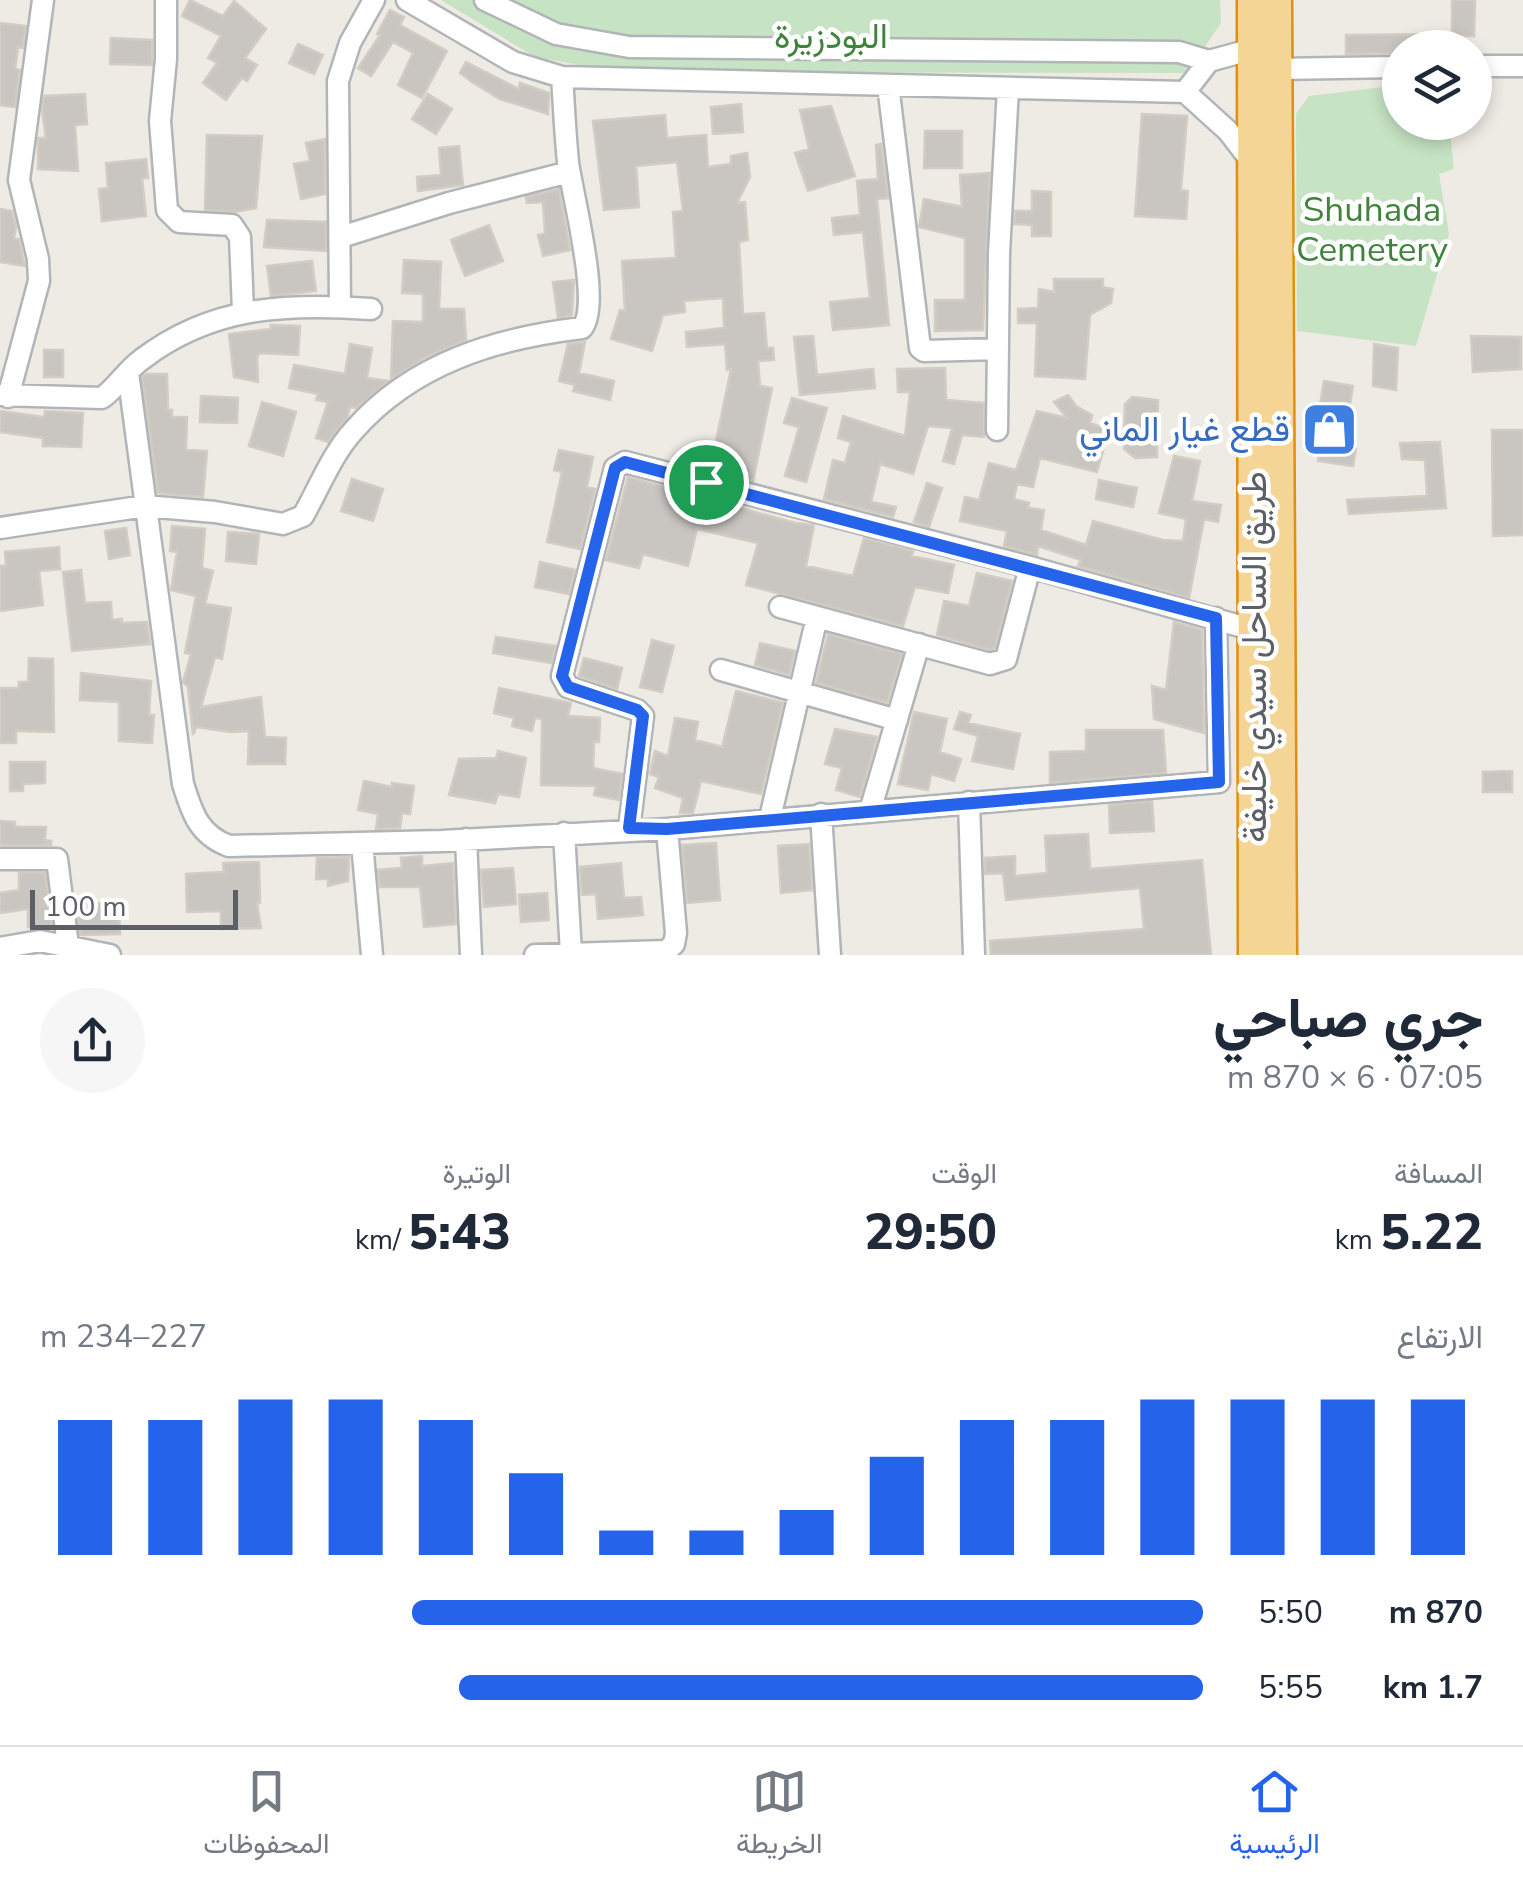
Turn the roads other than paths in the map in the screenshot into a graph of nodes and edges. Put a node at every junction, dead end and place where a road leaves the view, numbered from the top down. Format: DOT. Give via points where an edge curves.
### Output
graph roads {
  1 [pos="43,0"];
  2 [pos="166,0"];
  3 [pos="374,0"];
  4 [pos="406,0"];
  5 [pos="485,0"];
  6 [pos="1253,0"];
  7 [pos="1276,0"];
  8 [pos="1265,59"];
  9 [pos="1209,61"];
  10 [pos="1382,66"];
  11 [pos="1492,66"];
  12 [pos="1523,66"];
  13 [pos="562,76"];
  14 [pos="888,85"];
  15 [pos="1008,88"];
  16 [pos="1185,92"];
  17 [pos="1254,166"];
  18 [pos="569,172"];
  19 [pos="10,179"];
  20 [pos="341,236"];
  21 [pos="340,307"];
  22 [pos="371,309"];
  23 [pos="244,311"];
  24 [pos="998,350"];
  25 [pos="128,372"];
  26 [pos="4,396"];
  27 [pos="997,430"];
  28 [pos="146,506"];
  29 [pos="0,528"];
  30 [pos="1030,567"];
  31 [pos="780,607"];
  32 [pos="817,617"];
  33 [pos="1216,618"];
  34 [pos="1254,630"];
  35 [pos="919,644"];
  36 [pos="720,670"];
  37 [pos="800,691"];
  38 [pos="897,720"];
  39 [pos="1219,782"];
  40 [pos="1254,782"];
  41 [pos="969,802"];
  42 [pos="870,810"];
  43 [pos="821,814"];
  44 [pos="770,818"];
  45 [pos="629,828"];
  46 [pos="667,829"];
  47 [pos="564,833"];
  48 [pos="466,839"];
  49 [pos="362,843"];
  50 [pos="0,859"];
  51 [pos="68,946"];
  52 [pos="0,948"];
  53 [pos="572,952"];
  54 [pos="1260,953"];
  55 [pos="110,955"];
  56 [pos="372,955"];
  57 [pos="472,955"];
  58 [pos="535,955"];
  59 [pos="830,955"];
  60 [pos="974,955"];
  1 -- 19 [label="street"];
  2 -- 23 [label="street" via="160,122 167,210 179,222 237,230"];
  3 -- 20 [label="street" via="338,80"];
  4 -- 13 [label="street" via="513,62"];
  5 -- 9 [label="street" via="556,34 629,47 1179,52"];
  6 -- 8 [label="highway, طريق الساحل سيدي خليفة"];
  7 -- 8 [label="highway"];
  8 -- 9 [label="street"];
  8 -- 10 [label="street"];
  8 -- 17 [label="highway, طريق الساحل سيدي خليفة"];
  8 -- 54 [label="highway"];
  9 -- 16 [label="street"];
  11 -- 12 [label="street"];
  13 -- 14 [label="street"];
  13 -- 18 [label="street"];
  14 -- 15 [label="street"];
  14 -- 24 [label="street" via="920,348"];
  15 -- 16 [label="street"];
  15 -- 24 [label="street"];
  16 -- 17 [label="street"];
  17 -- 34 [label="highway, طريق الساحل سيدي خليفة"];
  18 -- 20 [label="street"];
  18 -- 28 [label="street" via="586,248 588,317 582,328 486,345 411,382 356,428 295,522"];
  19 -- 26 [label="street" via="39,280"];
  20 -- 21 [label="street"];
  21 -- 22 [label="street"];
  21 -- 23 [label="street"];
  23 -- 25 [label="street" via="195,328"];
  24 -- 27 [label="street"];
  25 -- 26 [label="street" via="102,398"];
  25 -- 28 [label="street"];
  28 -- 29 [label="street"];
  28 -- 49 [label="street" via="183,784 194,818 229,846"];
  30 -- 33 [label="street"];
  30 -- 35 [label="street" via="1006,659"];
  30 -- 45 [label="street" via="619,464 562,676 568,687 643,716"];
  31 -- 32 [label="street"];
  32 -- 35 [label="street"];
  32 -- 37 [label="street"];
  33 -- 34 [label="street"];
  33 -- 39 [label="street"];
  34 -- 40 [label="highway, طريق الساحل سيدي خليفة"];
  35 -- 38 [label="street"];
  36 -- 37 [label="street"];
  37 -- 38 [label="street"];
  37 -- 44 [label="street"];
  38 -- 42 [label="street"];
  39 -- 40 [label="street"];
  39 -- 41 [label="street"];
  40 -- 54 [label="highway, طريق الساحل سيدي خليفة"];
  41 -- 42 [label="street"];
  41 -- 60 [label="street"];
  42 -- 43 [label="street"];
  43 -- 44 [label="street"];
  43 -- 59 [label="street"];
  44 -- 46 [label="street"];
  45 -- 46 [label="street"];
  45 -- 47 [label="street"];
  46 -- 53 [label="street" via="674,944 666,951"];
  47 -- 48 [label="street"];
  47 -- 53 [label="street"];
  48 -- 49 [label="street"];
  48 -- 57 [label="street"];
  49 -- 56 [label="street"];
  50 -- 51 [label="street" via="57,860"];
  51 -- 52 [label="street" via="40,941"];
  51 -- 55 [label="street"];
  53 -- 58 [label="street"];
}
